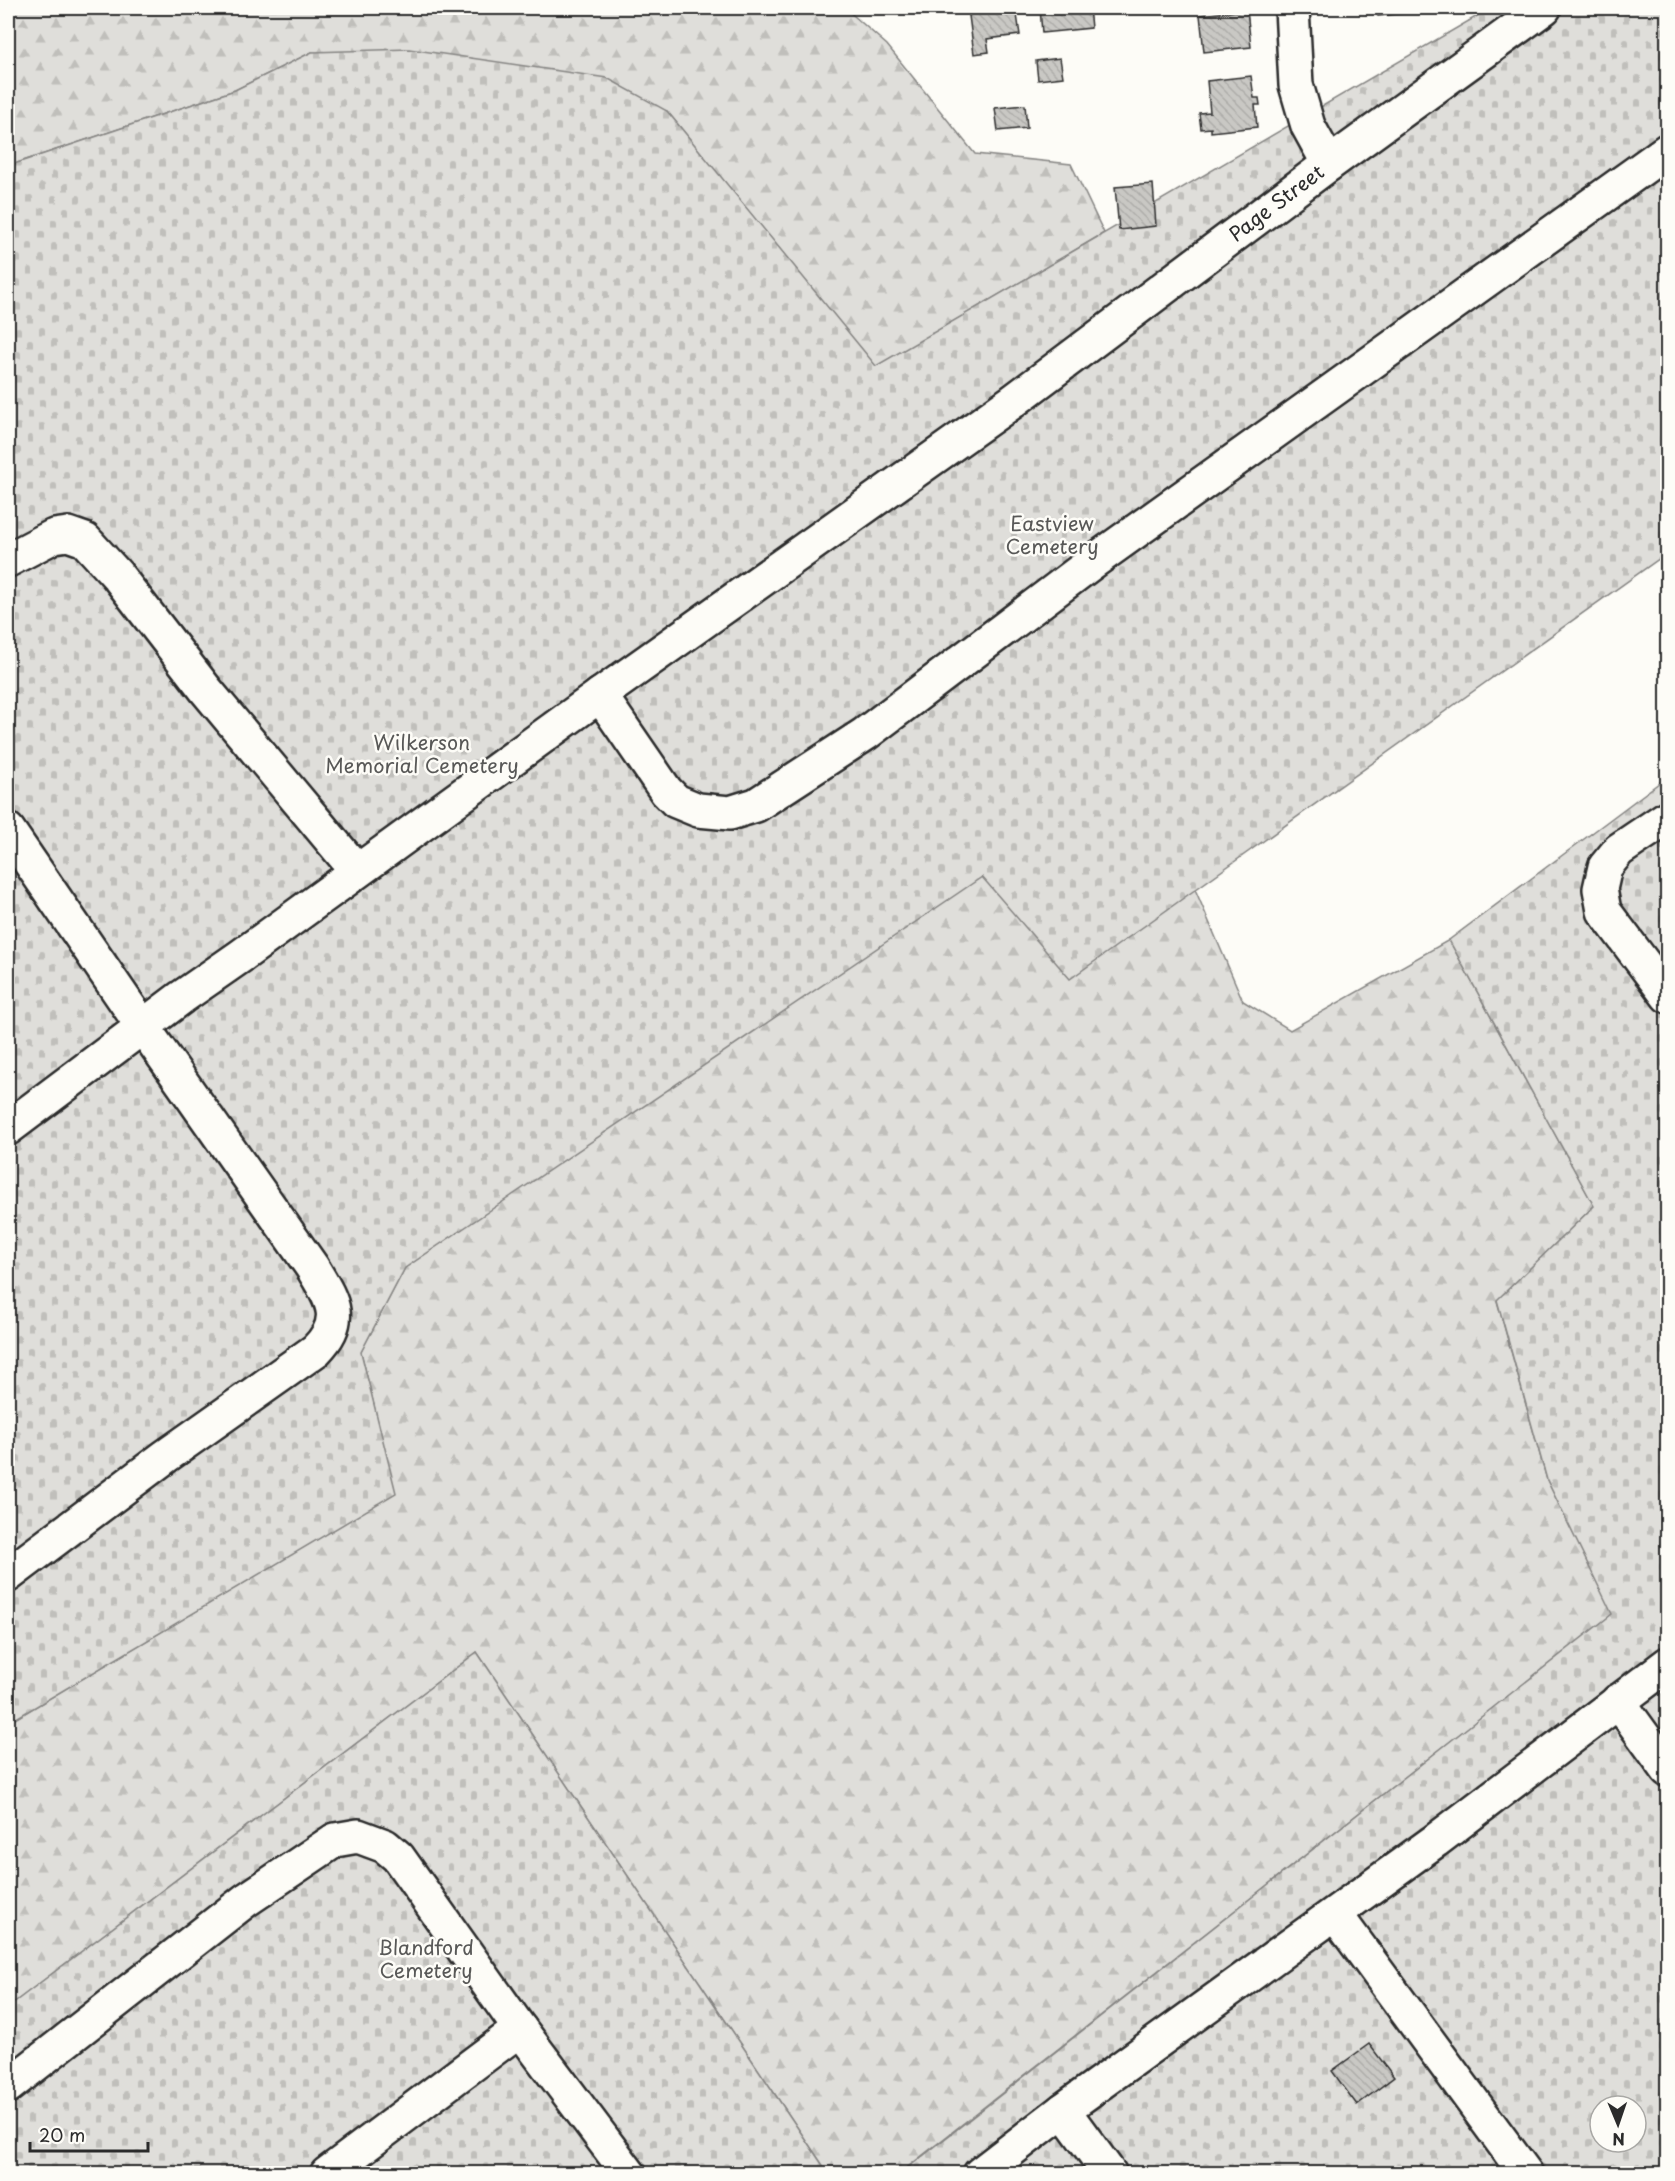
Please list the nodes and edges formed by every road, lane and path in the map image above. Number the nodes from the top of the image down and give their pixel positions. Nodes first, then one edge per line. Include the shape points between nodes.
1 (1292, 8) edge
2 (1544, 8) edge
3 (1668, 150) edge
4 (1329, 164) junction
5 (8, 560) edge
6 (600, 695) junction
7 (1668, 817) edge
8 (8, 830) edge
9 (357, 871) junction
10 (1668, 996) edge
11 (143, 1027) junction
12 (8, 1128) edge
13 (8, 1575) edge
14 (1668, 1665) edge
15 (1618, 1701) junction
16 (1668, 1770) edge
17 (1335, 1914) junction
18 (520, 2029) junction
19 (8, 2086) edge
20 (1063, 2110) junction
21 (327, 2174) edge
22 (629, 2174) edge
23 (980, 2174) edge
24 (1110, 2174) edge
25 (1526, 2174) edge

1 - 4 street via 1296,85 1308,126
2 - 4 street, Page Street
3 - 6 street via 1090,564 865,734 756,805 730,813 698,810 676,801
4 - 6 street, Page Street via 1012,402
5 - 9 street via 54,536 68,534 85,540
6 - 9 street, Page Street
7 - 10 street via 1619,850 1605,867 1600,889 1604,911
8 - 11 street
9 - 11 street, Page Street
11 - 12 street, Page Street
11 - 13 street via 312,1267 332,1300 334,1320 327,1339 316,1350
14 - 15 street
15 - 16 street
15 - 17 street
17 - 20 street
17 - 25 street
18 - 19 street via 398,1857 385,1846 358,1836 335,1840 246,1900
18 - 21 street
18 - 22 street
20 - 23 street
20 - 24 street

